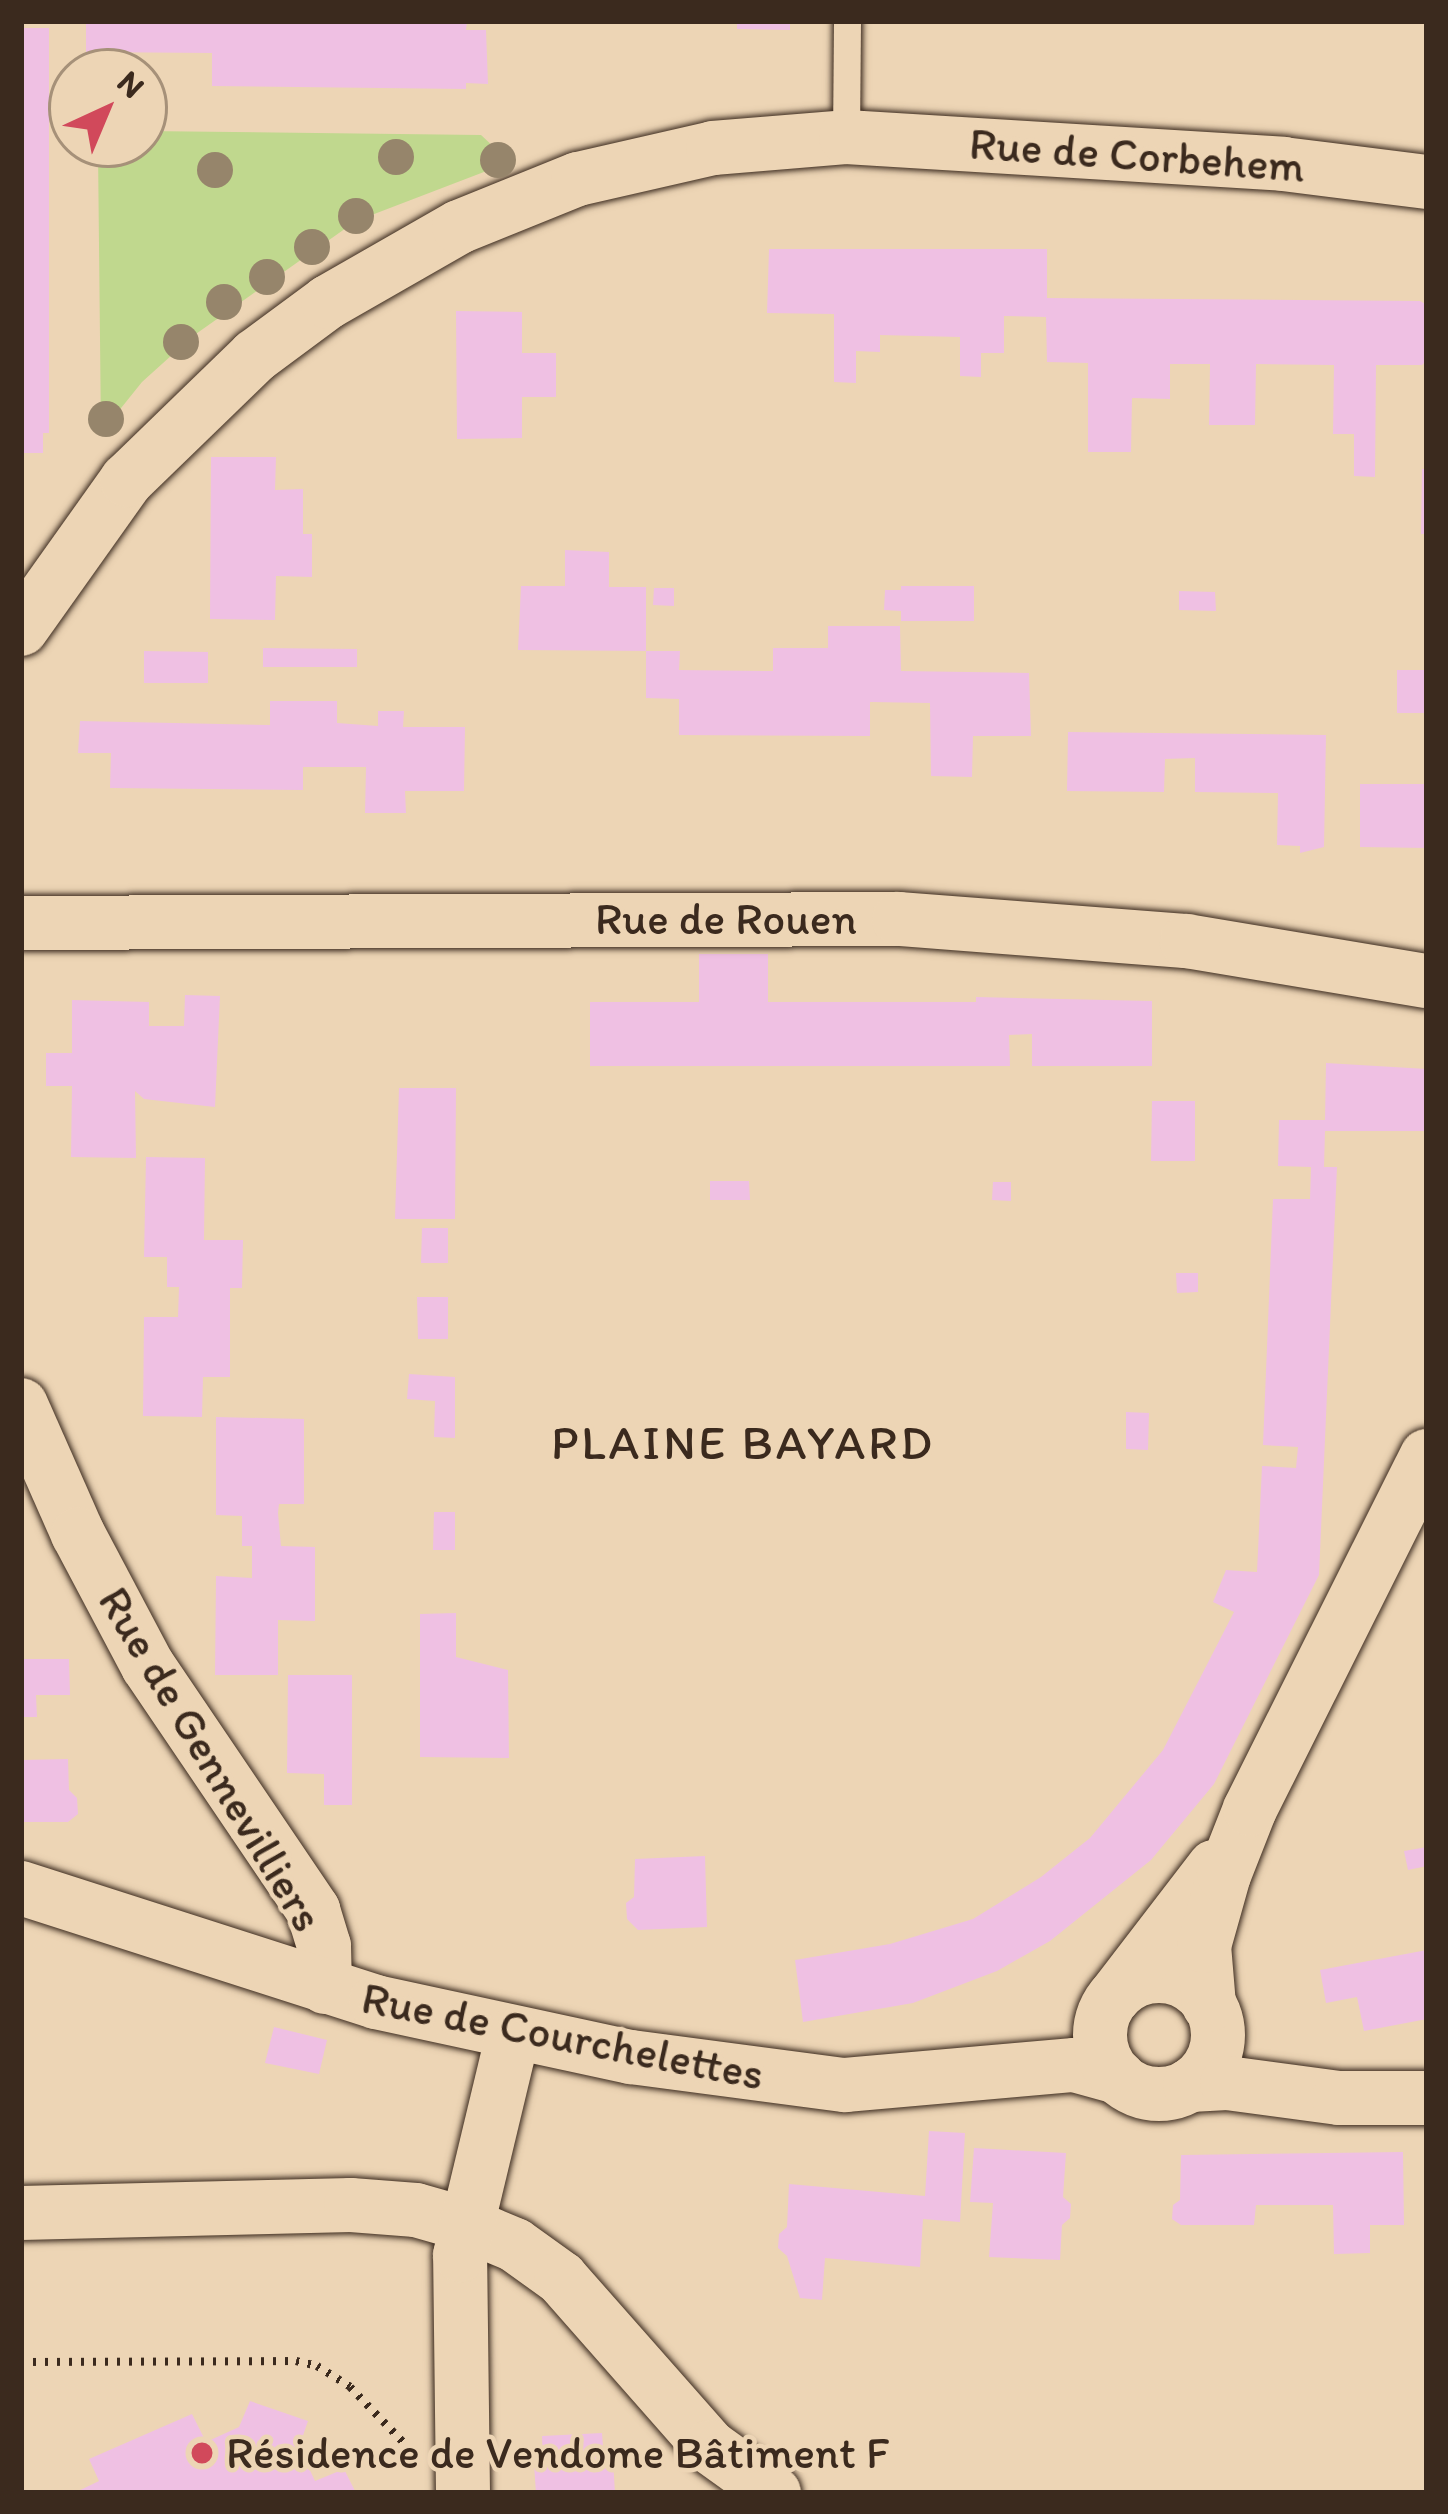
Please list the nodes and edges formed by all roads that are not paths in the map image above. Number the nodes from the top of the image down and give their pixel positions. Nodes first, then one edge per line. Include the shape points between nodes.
1 (847, 21) edge
2 (846, 137) junction
3 (1427, 182) edge
4 (21, 629) edge
5 (21, 923) edge
6 (1427, 981) edge
7 (21, 1405) edge
8 (1427, 1456) edge
9 (1250, 1809) junction
10 (21, 1888) edge
11 (325, 1987) junction
12 (1115, 1996) junction
13 (1209, 2005) junction
14 (513, 2035) junction
15 (1118, 2077) junction
16 (1190, 2085) junction
17 (1427, 2098) edge
18 (21, 2213) edge
19 (465, 2224) junction
20 (463, 2493) edge
21 (774, 2493) edge

1 - 2 lane
2 - 3 street, Rue de Corbehem via 1261,162
2 - 4 street, Rue de Corbehem via 713,148 578,179 458,226 368,278 255,356 157,446
5 - 6 street, Rue de Rouen via 918,920 1186,940
7 - 11 street, Rue de Gennevilliers via 77,1534 148,1666 313,1910
8 - 9 street
9 - 12 street
9 - 13 street via 1208,1925
10 - 11 street, Rue de Courchelettes
11 - 14 street, Rue de Courchelettes
12 - 13 street via 1137,1980 1164,1977 1190,1985
12 - 15 street via 1100,2028 1103,2054
13 - 16 street via 1216,2048
14 - 15 street, Rue de Courchelettes via 802,2082 892,2084 1074,2065
14 - 19 street
15 - 16 street via 1157,2094
16 - 17 street
18 - 19 street via 351,2205
19 - 20 street
19 - 21 street via 515,2245 561,2278 710,2447

